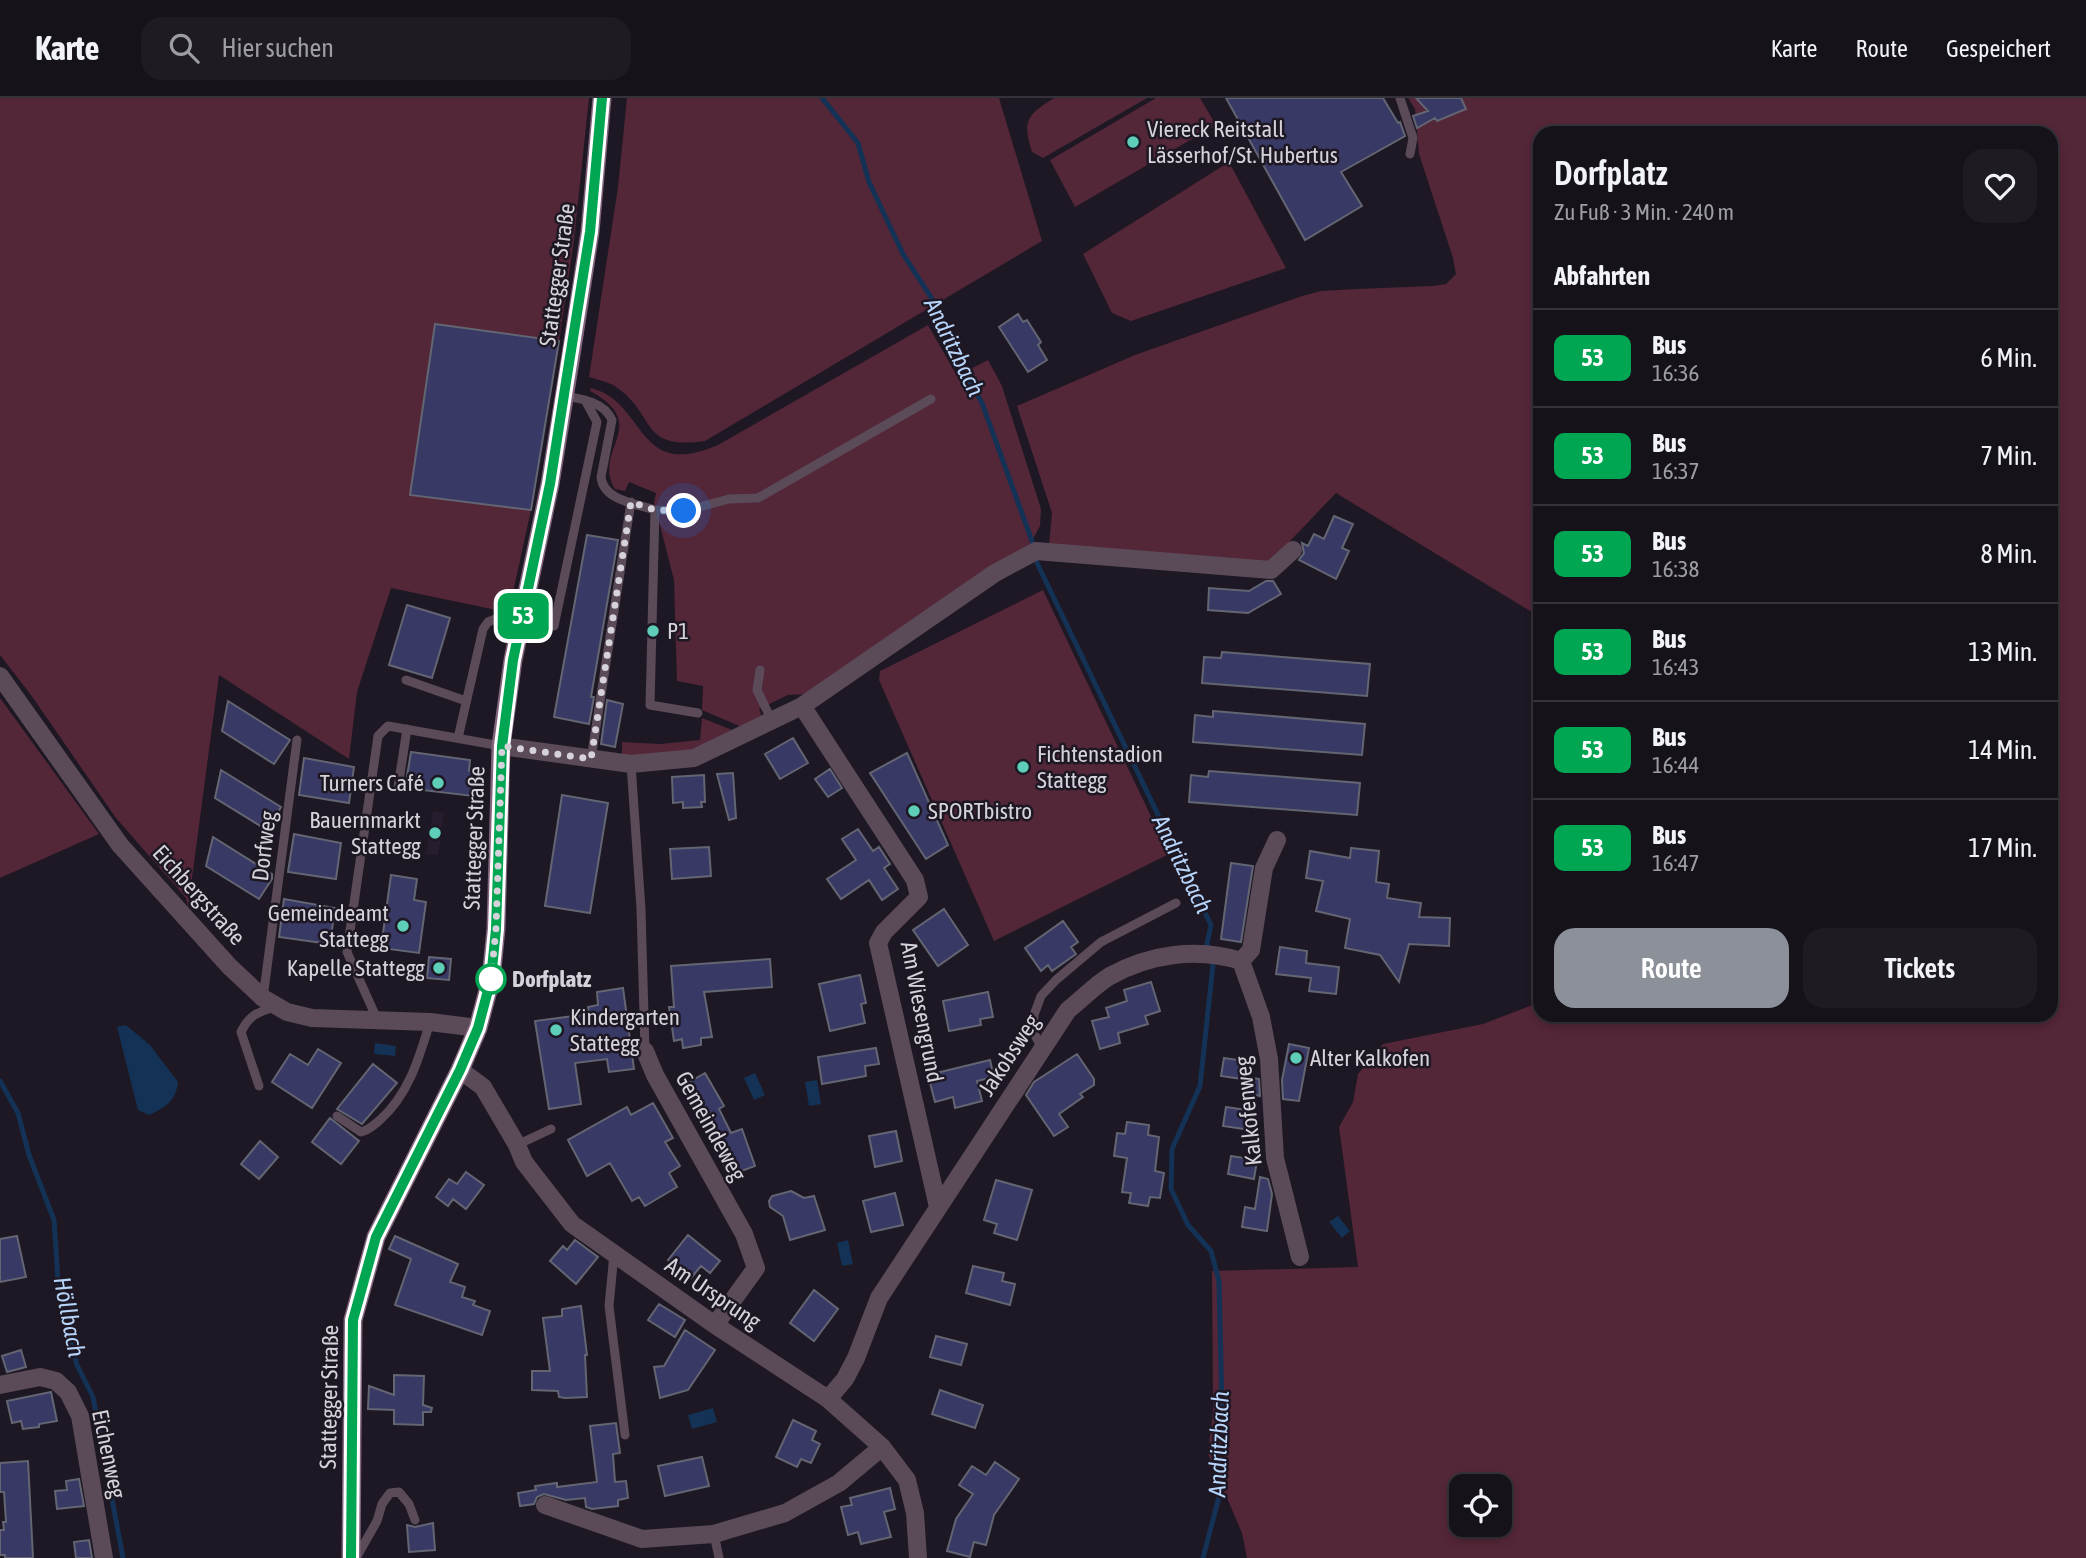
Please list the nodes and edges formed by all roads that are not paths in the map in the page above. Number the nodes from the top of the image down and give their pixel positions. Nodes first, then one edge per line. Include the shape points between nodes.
1 (602, 98) edge
2 (1400, 98) edge
3 (1410, 153) dead end
4 (564, 396) junction
5 (931, 399) dead end
6 (585, 400) junction
7 (631, 502) junction
8 (655, 510) junction
9 (1293, 550) dead end
10 (525, 608) junction
11 (554, 626) dead end
12 (760, 670) dead end
13 (0, 676) edge
14 (406, 680) dead end
15 (467, 701) junction
16 (802, 706) junction
17 (698, 713) dead end
18 (772, 722) junction
19 (407, 729) junction
20 (458, 738) junction
21 (297, 740) dead end
22 (502, 746) junction
23 (591, 759) junction
24 (631, 764) junction
25 (398, 787) dead end
26 (1277, 840) dead end
27 (1176, 902) dead end
28 (1232, 958) junction
29 (269, 1003) junction
30 (377, 1019) junction
31 (430, 1022) junction
32 (478, 1028) junction
33 (1042, 1049) junction
34 (645, 1051) joint
35 (460, 1070) junction
36 (259, 1086) dead end
37 (337, 1116) dead end
38 (551, 1129) dead end
39 (517, 1145) junction
40 (938, 1207) junction
41 (614, 1254) junction
42 (1300, 1257) dead end
43 (715, 1325) junction
44 (0, 1385) edge
45 (828, 1399) junction
46 (625, 1436) dead end
47 (882, 1447) junction
48 (545, 1505) dead end
49 (415, 1520) dead end
50 (714, 1534) junction
51 (104, 1558) edge
52 (353, 1558) edge
53 (719, 1558) edge
54 (918, 1558) edge

1 - 4 main road, Stattegger Straße via 590,232
2 - 3 lane via 1413,138
4 - 6 lane
4 - 10 main road, Stattegger Straße
5 - 8 lane via 758,498 729,499 684,511
6 - 7 lane via 601,406 612,420 601,485
6 - 11 lane via 597,422
7 - 8 lane
7 - 23 lane
8 - 17 lane via 650,705
9 - 16 street via 1271,570 1036,551 995,573
10 - 15 lane via 488,622 483,629
10 - 22 main road, Stattegger Straße
12 - 18 lane via 757,691
13 - 29 street, Eichbergstraße via 120,845
14 - 15 lane
15 - 20 lane
16 - 18 street
16 - 40 street, Am Wiesengrund via 915,880 919,897 878,943
18 - 24 street via 694,758
19 - 20 lane
19 - 25 lane
19 - 30 lane via 388,726 378,736 347,952
20 - 22 lane
21 - 29 lane, Dorfweg
22 - 23 street
22 - 32 main road, Stattegger Straße via 496,929 491,979
23 - 24 street
24 - 34 lane, Gemeindeweg
26 - 28 street via 1264,868 1251,950
27 - 33 lane via 1101,942 1041,996 1034,1033
28 - 33 street, Jakobsweg via 1198,952 1141,962 1109,977 1068,1010
28 - 42 street, Kalkofenweg via 1261,1017 1269,1059 1275,1158
29 - 30 street, Eichbergstraße via 312,1018
29 - 36 lane via 247,1019 241,1032
30 - 31 street, Eichbergstraße
31 - 32 street, Eichbergstraße
31 - 37 lane via 416,1068 389,1111 361,1132
32 - 35 main road, Stattegger Straße
33 - 40 street, Jakobsweg
34 - 43 street, Gemeindeweg via 744,1234 756,1268
35 - 39 street, Am Ursprung via 483,1087
35 - 52 main road, Stattegger Straße via 376,1237 353,1320
38 - 39 lane
39 - 41 street, Am Ursprung via 524,1162 572,1224
40 - 45 street, Jakobsweg via 879,1298 856,1358
41 - 43 street, Am Ursprung
41 - 46 lane via 609,1306
43 - 45 street, Am Ursprung
44 - 51 street, Eichenweg via 40,1377 56,1381 68,1392 80,1416
45 - 47 street, Am Ursprung
47 - 50 street via 839,1483 785,1513
47 - 54 street, Am Ursprung via 907,1480
48 - 50 street via 642,1539
49 - 52 lane via 399,1492 390,1493
50 - 53 lane

